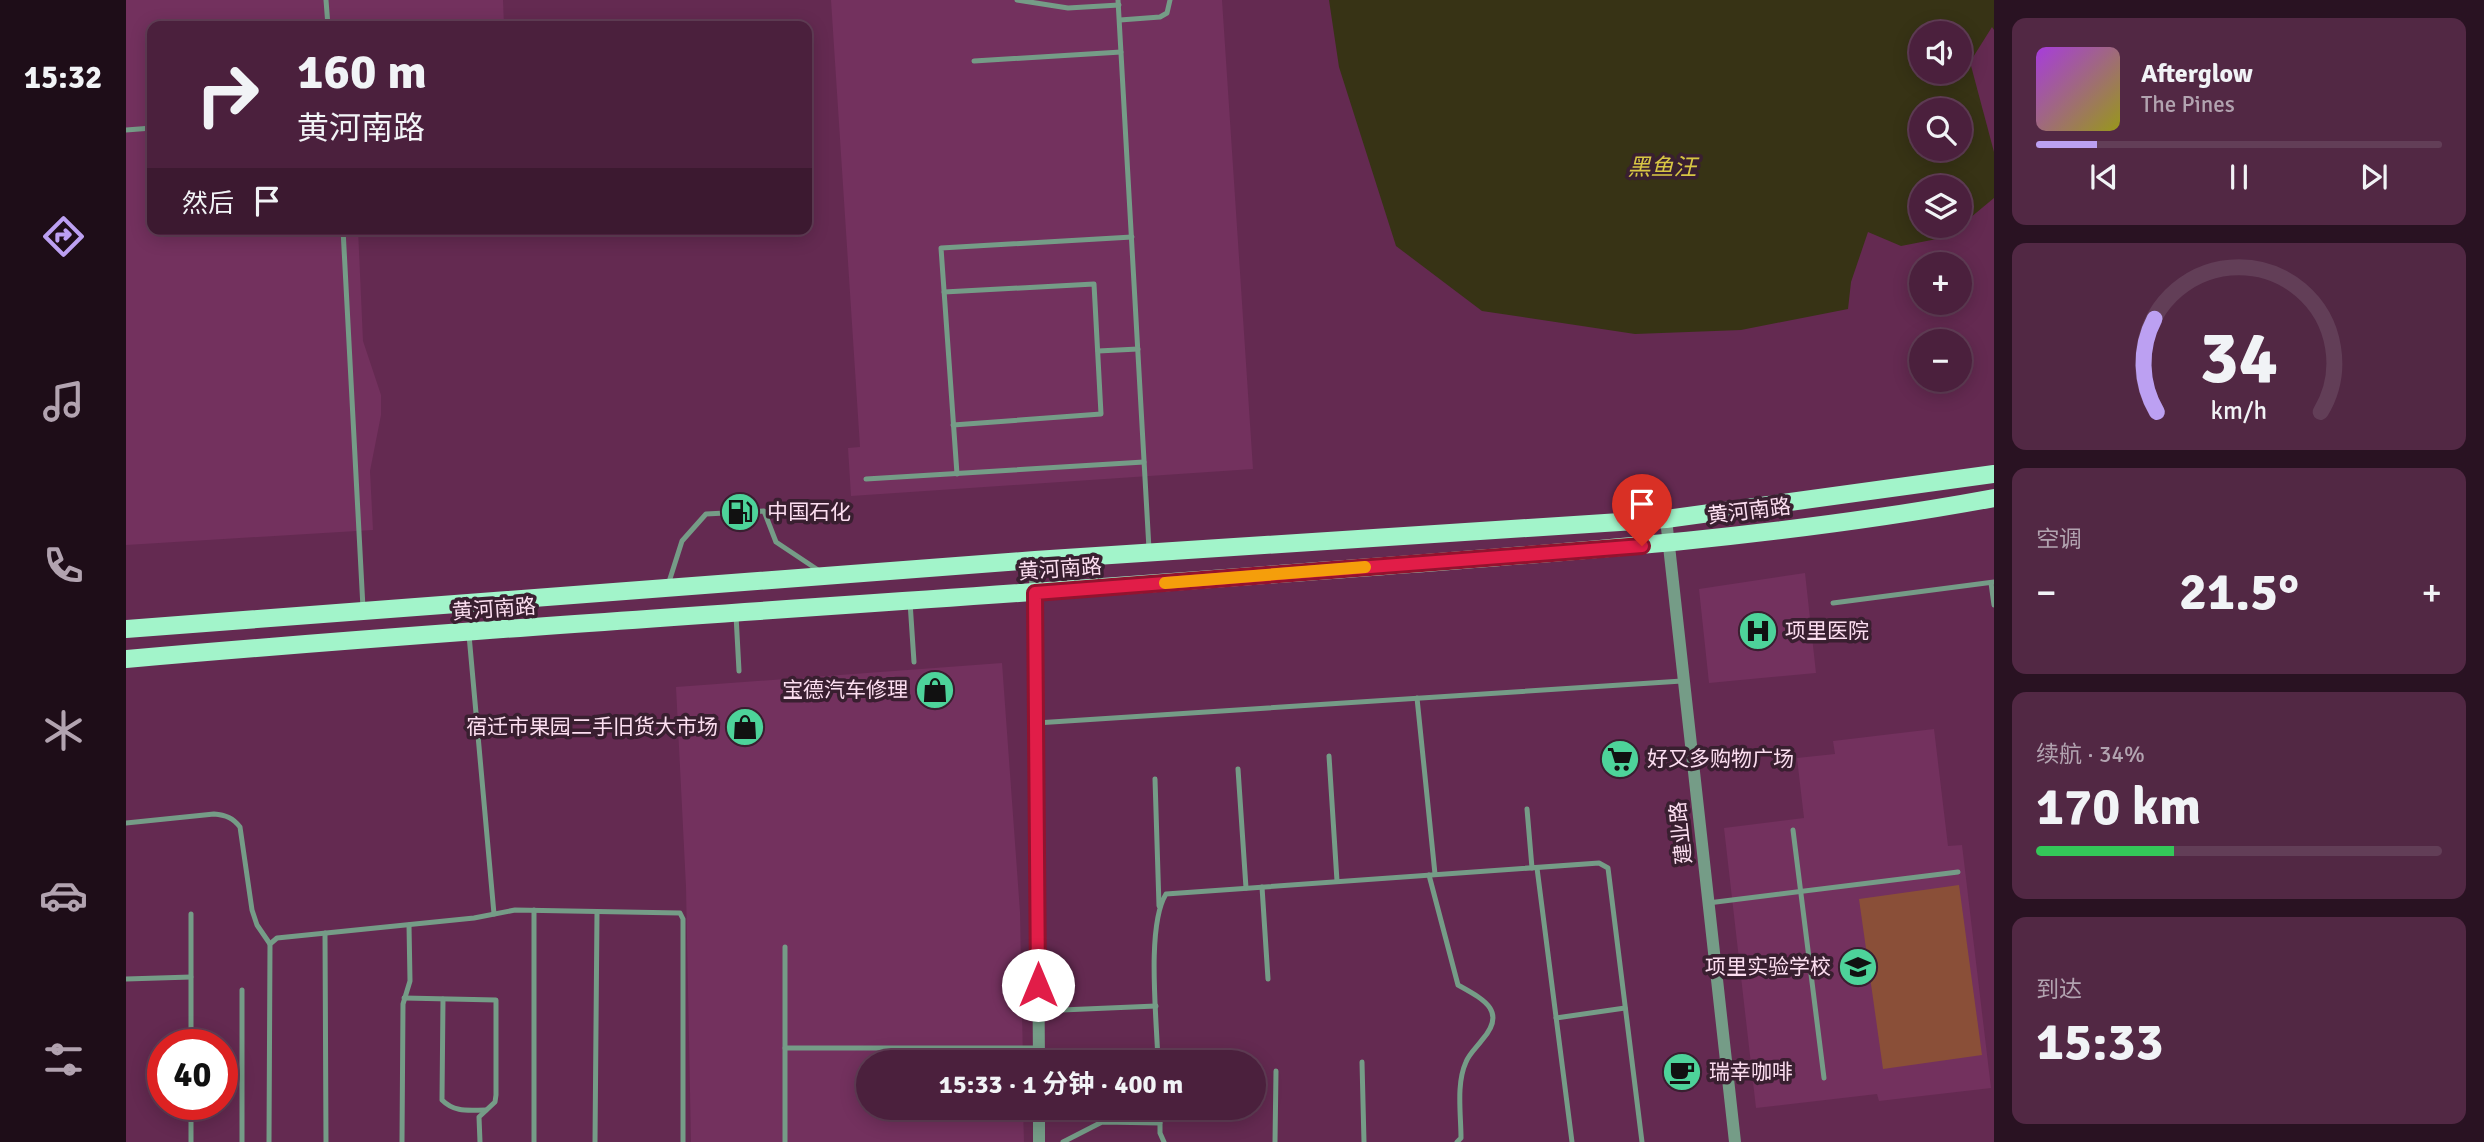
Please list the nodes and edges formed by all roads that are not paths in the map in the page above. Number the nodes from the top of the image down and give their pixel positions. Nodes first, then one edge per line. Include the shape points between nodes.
1 (326, 0) edge
2 (1017, 0) edge
3 (1170, 0) edge
4 (1119, 2) edge
5 (1120, 20) junction
6 (328, 21) edge
7 (1122, 52) junction
8 (974, 61) dead end
9 (147, 128) edge
10 (126, 130) edge
11 (343, 235) edge
12 (1132, 237) junction
13 (944, 292) junction
14 (1138, 349) junction
15 (1098, 351) junction
16 (953, 425) junction
17 (1144, 462) junction
18 (957, 474) junction
19 (1994, 474) edge
20 (866, 479) dead end
21 (1994, 498) edge
22 (1666, 519) junction
23 (1669, 544) junction
24 (1149, 552) junction
25 (1035, 560) junction
26 (825, 576) junction
27 (1993, 583) edge
28 (667, 588) junction
29 (1035, 593) junction
30 (910, 602) junction
31 (1833, 603) dead end
32 (1994, 605) edge
33 (363, 611) junction
34 (736, 615) junction
35 (126, 629) edge
36 (469, 633) junction
37 (126, 659) edge
38 (914, 662) dead end
39 (739, 671) dead end
40 (1684, 681) junction
41 (1417, 698) junction
42 (1036, 723) junction
43 (1329, 756) dead end
44 (1238, 769) dead end
45 (1155, 779) dead end
46 (1527, 809) dead end
47 (126, 823) edge
48 (1793, 830) dead end
49 (1534, 868) junction
50 (1958, 872) dead end
51 (1432, 874) junction
52 (1336, 881) junction
53 (1262, 887) junction
54 (1246, 888) junction
55 (1800, 892) junction
56 (1709, 903) junction
57 (1159, 906) junction
58 (534, 910) junction
59 (597, 912) junction
60 (191, 914) dead end
61 (494, 914) junction
62 (408, 925) junction
63 (325, 933) junction
64 (270, 944) junction
65 (785, 947) dead end
66 (191, 977) junction
67 (126, 979) edge
68 (1268, 979) dead end
69 (242, 990) dead end
70 (404, 998) junction
71 (443, 999) junction
72 (1156, 1006) junction
73 (1625, 1008) junction
74 (1038, 1011) junction
75 (1556, 1018) junction
76 (191, 1029) edge
77 (785, 1048) junction
78 (1038, 1048) joint
79 (1158, 1050) edge
80 (1362, 1062) dead end
81 (1276, 1071) dead end
82 (1824, 1078) dead end
83 (486, 1110) junction
84 (191, 1120) edge
85 (1039, 1120) edge
86 (1160, 1123) joint
87 (191, 1142) edge
88 (242, 1142) edge
89 (269, 1142) edge
90 (326, 1142) edge
91 (402, 1142) edge
92 (480, 1142) edge
93 (534, 1142) edge
94 (595, 1142) edge
95 (683, 1142) edge
96 (785, 1142) edge
97 (1039, 1142) edge
98 (1063, 1142) edge
99 (1162, 1142) edge
100 (1275, 1142) edge
101 (1364, 1142) edge
102 (1457, 1142) edge
103 (1572, 1142) edge
104 (1642, 1142) edge
105 (1735, 1142) edge

1 - 6 lane
2 - 4 lane via 1068,8
3 - 5 lane via 1167,13 1160,17
4 - 5 lane
5 - 7 lane
7 - 8 lane
7 - 12 lane
9 - 10 lane
11 - 33 lane
12 - 13 lane via 941,248
12 - 14 lane
13 - 15 lane via 1094,284
13 - 16 lane
14 - 15 lane
14 - 17 lane
15 - 16 lane via 1101,414
16 - 18 lane
17 - 18 lane
17 - 24 lane
18 - 20 lane
19 - 22 main road, 黄河南路
21 - 23 main road, 黄河南路 via 1906,514
22 - 23 street, 建业路
22 - 24 main road, 黄河南路
23 - 29 main road, 黄河南路
23 - 40 street, 建业路
24 - 25 main road, 黄河南路
25 - 26 main road, 黄河南路
25 - 29 street
26 - 28 main road, 黄河南路
26 - 28 lane via 776,542 764,511 706,514 681,541
27 - 31 lane
27 - 32 lane
28 - 33 main road, 黄河南路
29 - 30 main road, 黄河南路
29 - 42 street
30 - 34 main road, 黄河南路
30 - 38 lane
33 - 35 main road, 黄河南路
34 - 36 main road, 黄河南路
34 - 39 lane
36 - 37 main road, 黄河南路
36 - 61 lane
40 - 41 lane
40 - 56 street, 建业路
41 - 42 lane
41 - 51 lane
42 - 74 street
43 - 52 lane
44 - 54 lane
45 - 57 lane
46 - 49 lane
47 - 64 lane via 214,814 236,821 255,918
48 - 55 lane
49 - 51 lane
49 - 73 lane via 1599,863 1608,868
49 - 75 lane
50 - 55 lane
51 - 52 lane
51 - 102 lane via 1458,985 1481,998 1493,1015 1490,1032 1466,1059 1461,1078 1461,1138
52 - 53 lane
53 - 54 lane
53 - 68 lane
54 - 57 lane via 1166,894
55 - 56 lane
55 - 82 lane
56 - 105 street, 建业路
57 - 72 lane
58 - 59 lane
58 - 61 lane
58 - 93 lane
59 - 94 lane
59 - 95 lane via 680,913 683,919
60 - 66 lane
61 - 62 lane
62 - 63 lane
62 - 70 lane via 410,981
63 - 64 lane via 277,938
63 - 90 lane
64 - 89 lane
65 - 77 lane
66 - 67 lane
66 - 76 lane
69 - 88 lane
70 - 71 lane
70 - 91 lane
71 - 83 lane via 442,1100 458,1110
71 - 83 lane via 496,1000 496,1095
72 - 74 lane
72 - 79 lane
73 - 75 lane
73 - 104 lane
74 - 78 street
75 - 103 lane
77 - 78 lane
77 - 96 lane
80 - 101 lane
81 - 100 lane
83 - 92 lane via 479,1117
84 - 87 lane
85 - 97 street
86 - 98 lane via 1102,1122
86 - 99 lane

